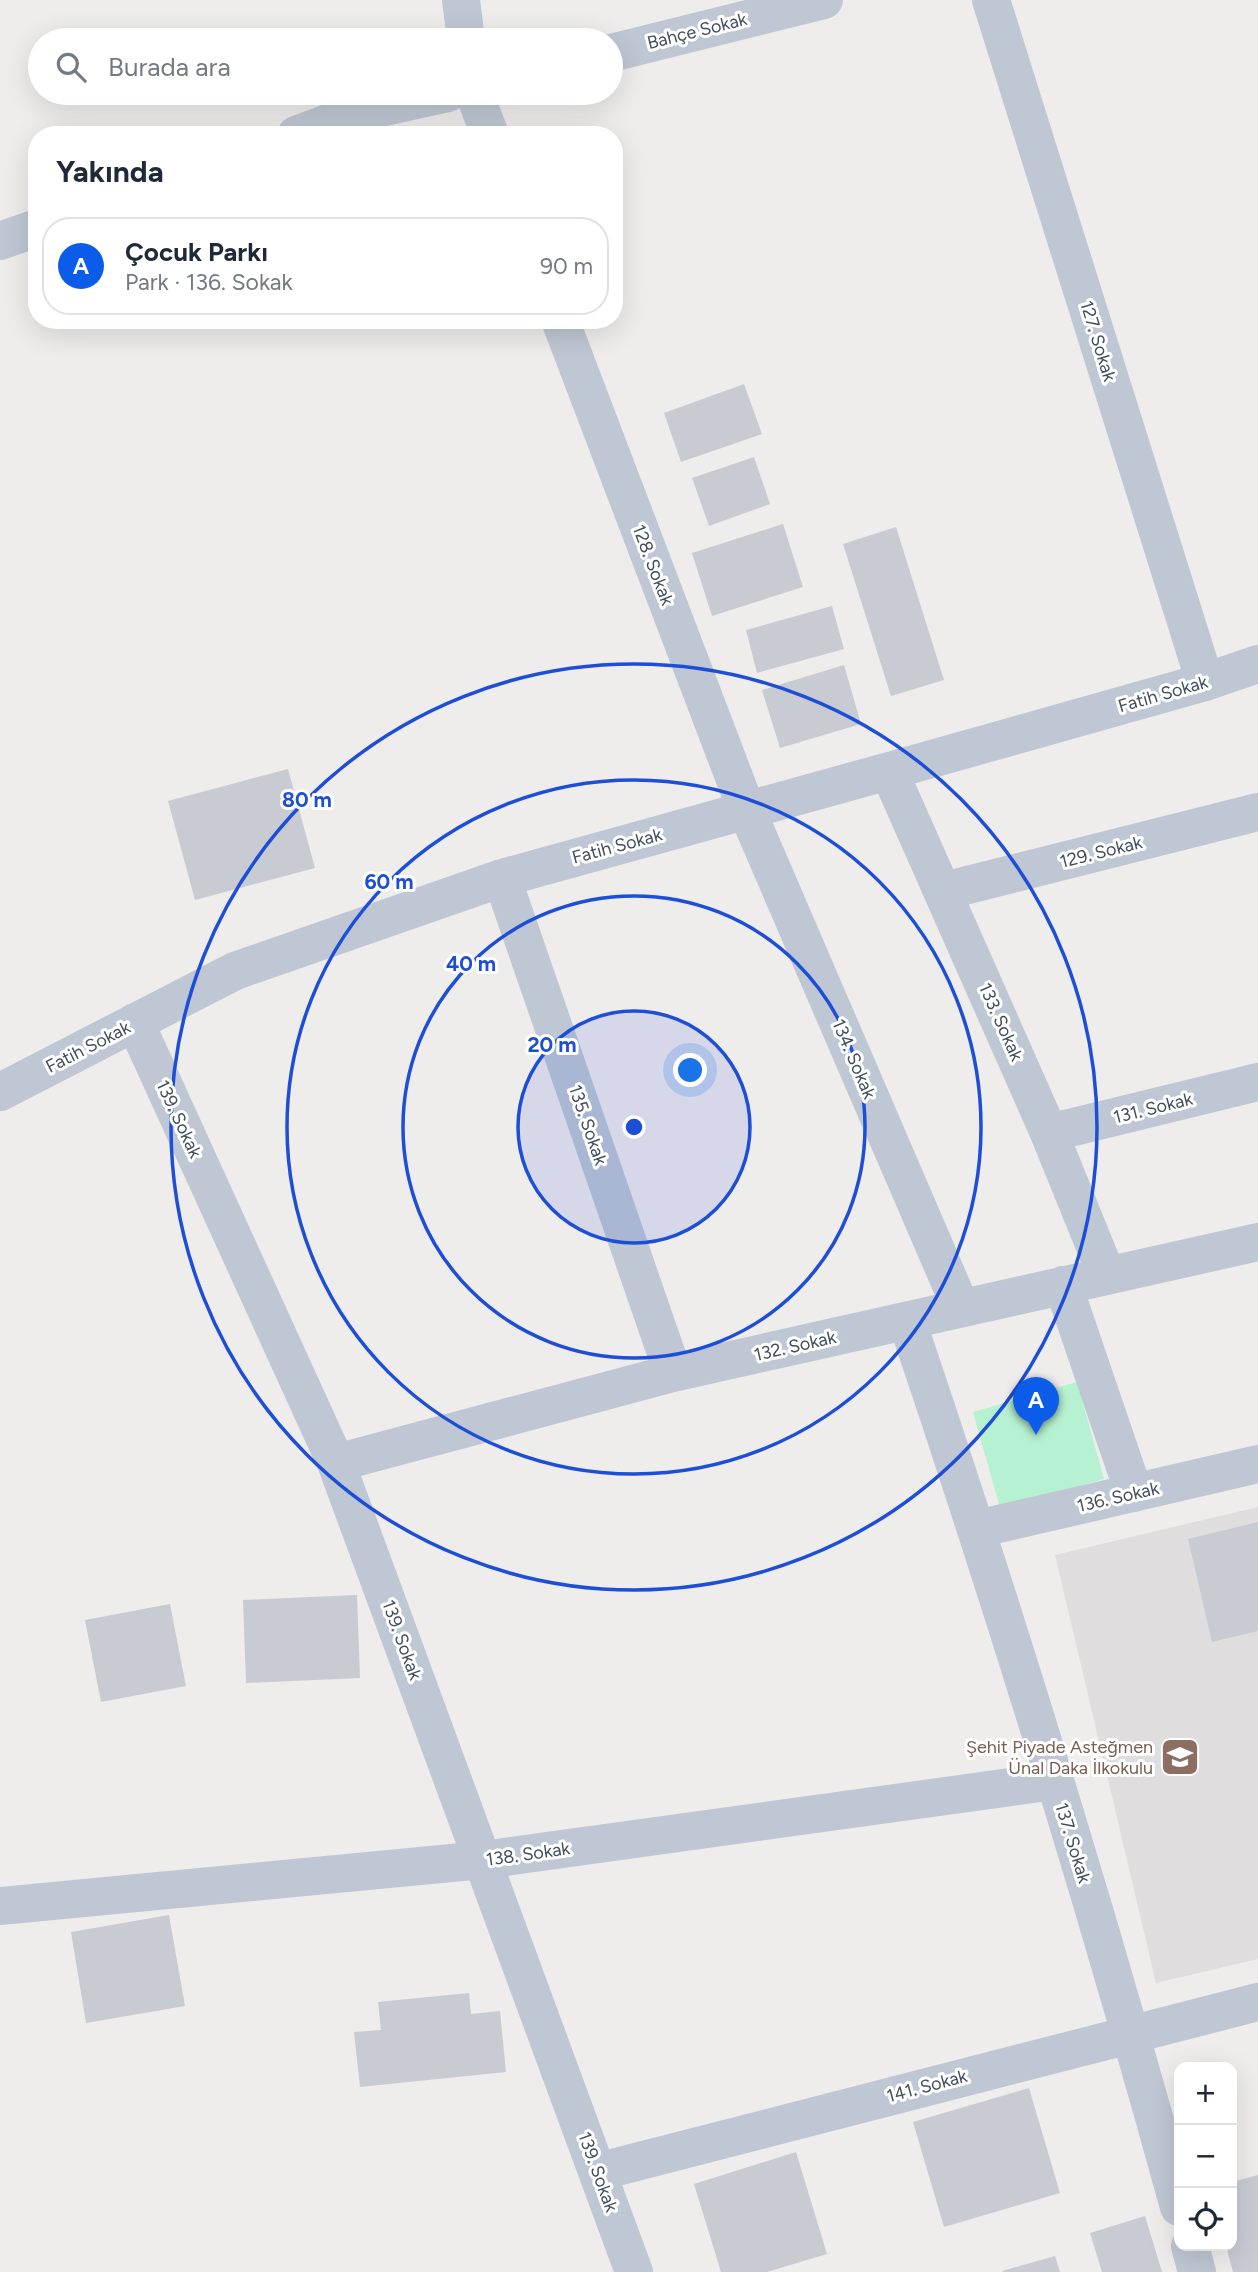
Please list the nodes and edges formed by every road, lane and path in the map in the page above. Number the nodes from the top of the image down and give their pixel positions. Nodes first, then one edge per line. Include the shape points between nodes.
1 (461, 0) edge
2 (824, 0) edge
3 (991, 0) edge
4 (464, 28) edge
5 (623, 49) edge
6 (396, 105) edge
7 (479, 105) edge
8 (321, 126) edge
9 (487, 126) edge
10 (28, 231) edge
11 (0, 241) edge
12 (563, 329) edge
13 (1258, 664) edge
14 (1205, 682) junction
15 (889, 771) junction
16 (747, 811) junction
17 (1258, 812) edge
18 (502, 878) junction
19 (944, 891) junction
20 (135, 1022) junction
21 (1258, 1082) edge
22 (0, 1093) edge
23 (1049, 1133) junction
24 (1258, 1242) edge
25 (1107, 1276) junction
26 (1063, 1285) junction
27 (961, 1308) junction
28 (907, 1321) junction
29 (673, 1373) junction
30 (336, 1463) junction
31 (1258, 1464) edge
32 (1134, 1493) junction
33 (977, 1529) junction
34 (1054, 1781) junction
35 (484, 1860) junction
36 (0, 1906) edge
37 (1258, 2003) edge
38 (1131, 2033) junction
39 (597, 2172) junction
40 (1174, 2189) edge
41 (1191, 2251) edge
42 (634, 2272) edge
43 (1197, 2272) edge

1 - 4 street
2 - 5 street, Bahçe Sokak
3 - 14 street, 127. Sokak
6 - 8 street
7 - 9 street
10 - 11 street
12 - 16 street, 128. Sokak
13 - 14 street, Fatih Sokak
14 - 15 street, Fatih Sokak
15 - 16 street, Fatih Sokak
15 - 19 street, 133. Sokak
16 - 18 street, Fatih Sokak
16 - 27 street, 134. Sokak
17 - 19 street, 129. Sokak
18 - 20 street, Fatih Sokak via 235,971
18 - 29 street, 135. Sokak
19 - 23 street, 133. Sokak
20 - 22 street, Fatih Sokak
20 - 30 street, 139. Sokak
21 - 23 street, 131. Sokak
23 - 25 street, 133. Sokak
24 - 25 street, 132. Sokak
25 - 26 street, 132. Sokak
26 - 27 street, 132. Sokak
26 - 32 street
27 - 28 street, 132. Sokak
28 - 29 street, 132. Sokak
28 - 33 street, 137. Sokak
29 - 30 street, 132. Sokak
30 - 35 street, 139. Sokak
31 - 32 street, 136. Sokak
32 - 33 street, 136. Sokak
33 - 34 street, 137. Sokak
34 - 35 street, 138. Sokak
34 - 38 street, 137. Sokak
35 - 36 street, 138. Sokak
35 - 39 street, 139. Sokak
37 - 38 street, 141. Sokak
38 - 39 street, 141. Sokak
38 - 40 street, 137. Sokak
39 - 42 street, 139. Sokak
41 - 43 street

